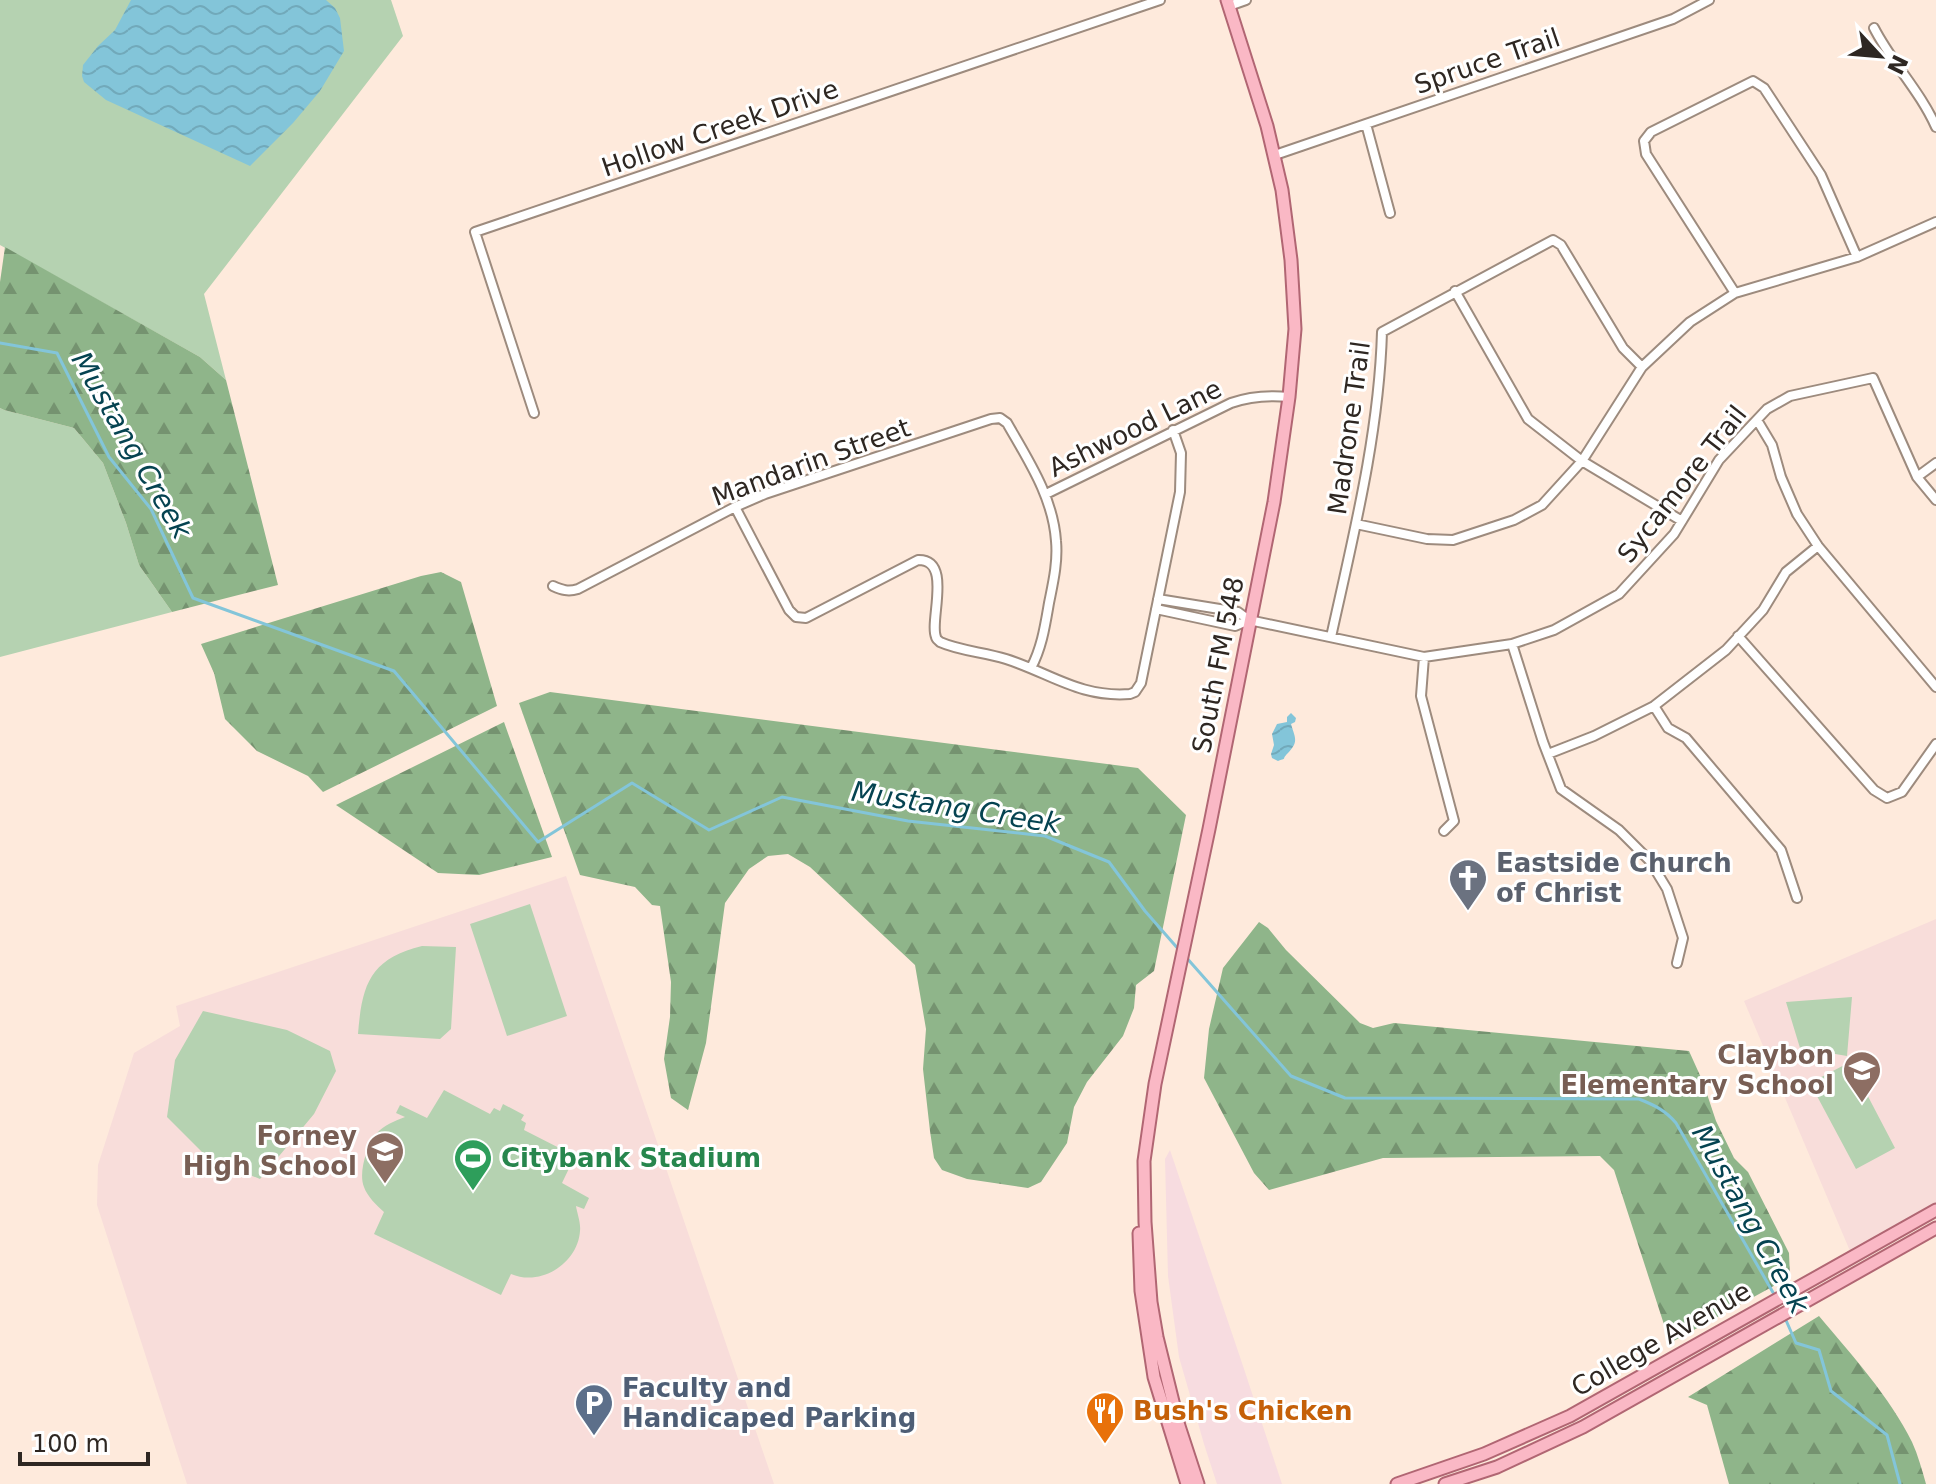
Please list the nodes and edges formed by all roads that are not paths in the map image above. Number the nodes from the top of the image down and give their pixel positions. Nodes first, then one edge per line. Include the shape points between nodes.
1 (1160, 0) edge
2 (1246, 0) edge
3 (1709, 0) edge
4 (1228, 3) edge
5 (1874, 28) dead end
6 (1366, 124) junction
7 (1936, 127) edge
8 (1275, 155) junction
9 (1390, 213) dead end
10 (1936, 222) edge
11 (1857, 257) junction
12 (1455, 291) junction
13 (1735, 293) junction
14 (1642, 367) junction
15 (1289, 397) junction
16 (534, 413) dead end
17 (1757, 420) junction
18 (1173, 430) junction
19 (1582, 461) junction
20 (1936, 463) edge
21 (1917, 477) junction
22 (1046, 494) junction
23 (1936, 500) edge
24 (735, 507) junction
25 (1682, 521) junction
26 (1356, 524) junction
27 (1818, 546) junction
28 (553, 586) dead end
29 (1158, 599) junction
30 (1156, 609) junction
31 (1249, 620) junction
32 (1738, 636) junction
33 (1331, 637) junction
34 (1512, 644) junction
35 (1424, 657) junction
36 (1031, 668) junction
37 (1936, 687) edge
38 (1654, 706) junction
39 (1936, 744) edge
40 (1548, 754) junction
41 (1444, 831) dead end
42 (1797, 898) dead end
43 (1677, 963) dead end
44 (1143, 1181) junction
45 (1936, 1210) edge
46 (1936, 1228) edge
47 (1676, 1356) junction
48 (1684, 1370) junction
49 (1187, 1484) edge
50 (1198, 1484) edge
51 (1397, 1484) edge
52 (1445, 1484) edge

1 - 16 street, Hollow Creek Drive via 475,232
2 - 4 street
3 - 6 street, Spruce Trail via 1673,19
4 - 8 main road, South FM 548
5 - 7 street
6 - 8 street, Spruce Trail
6 - 9 street
8 - 15 main road, South FM 548 via 1295,329
10 - 11 street
11 - 13 street
11 - 13 street via 1821,175 1764,88 1753,81 1651,132 1644,141 1646,154
12 - 14 street, Madrone Trail via 1553,240 1623,348
12 - 19 street via 1528,419
12 - 26 street, Madrone Trail via 1382,332 1380,380
13 - 14 street via 1690,322
14 - 19 street
15 - 18 street, Ashwood Lane via 1248,397
15 - 31 main road, South FM 548
17 - 21 street, Sycamore Trail via 1790,396 1873,378
17 - 25 street, Sycamore Trail via 1719,460
17 - 27 street via 1772,445 1797,514
18 - 22 street, Ashwood Lane
18 - 29 street via 1182,478
19 - 25 street
19 - 26 street via 1542,505 1453,540
20 - 21 street
21 - 23 street
22 - 24 street, Mandarin Street via 1000,418
22 - 36 street via 1056,557 1042,642
24 - 28 street, Mandarin Street via 578,589
24 - 36 street via 796,617 806,618 918,560 928,561 937,590 936,638
25 - 34 street, Sycamore Trail via 1619,594 1554,630
26 - 33 street, Madrone Trail
27 - 32 street via 1786,572 1763,610
27 - 37 street
29 - 30 street
29 - 31 street, Sycamore Trail via 1238,612
30 - 31 street, Sycamore Trail via 1235,626
30 - 36 street via 1135,692 1077,689
31 - 33 street, Sycamore Trail
31 - 44 main road, South FM 548 via 1150,1114
32 - 38 street
32 - 39 street via 1874,790 1887,798 1902,792
33 - 35 street, Sycamore Trail
34 - 35 street, Sycamore Trail
34 - 40 street
35 - 41 street via 1421,696 1454,821
38 - 40 street
38 - 42 street via 1668,728 1686,738 1781,850
40 - 43 street via 1561,789 1619,830 1650,861 1667,889 1683,938
44 - 49 main road, South FM 548 via 1139,1253 1148,1342 1157,1390
44 - 50 main road, South FM 548 via 1157,1337
45 - 47 main road, College Avenue
46 - 48 main road, College Avenue
47 - 48 main road
47 - 51 main road, College Avenue via 1570,1416
48 - 52 main road, College Avenue via 1539,1449

